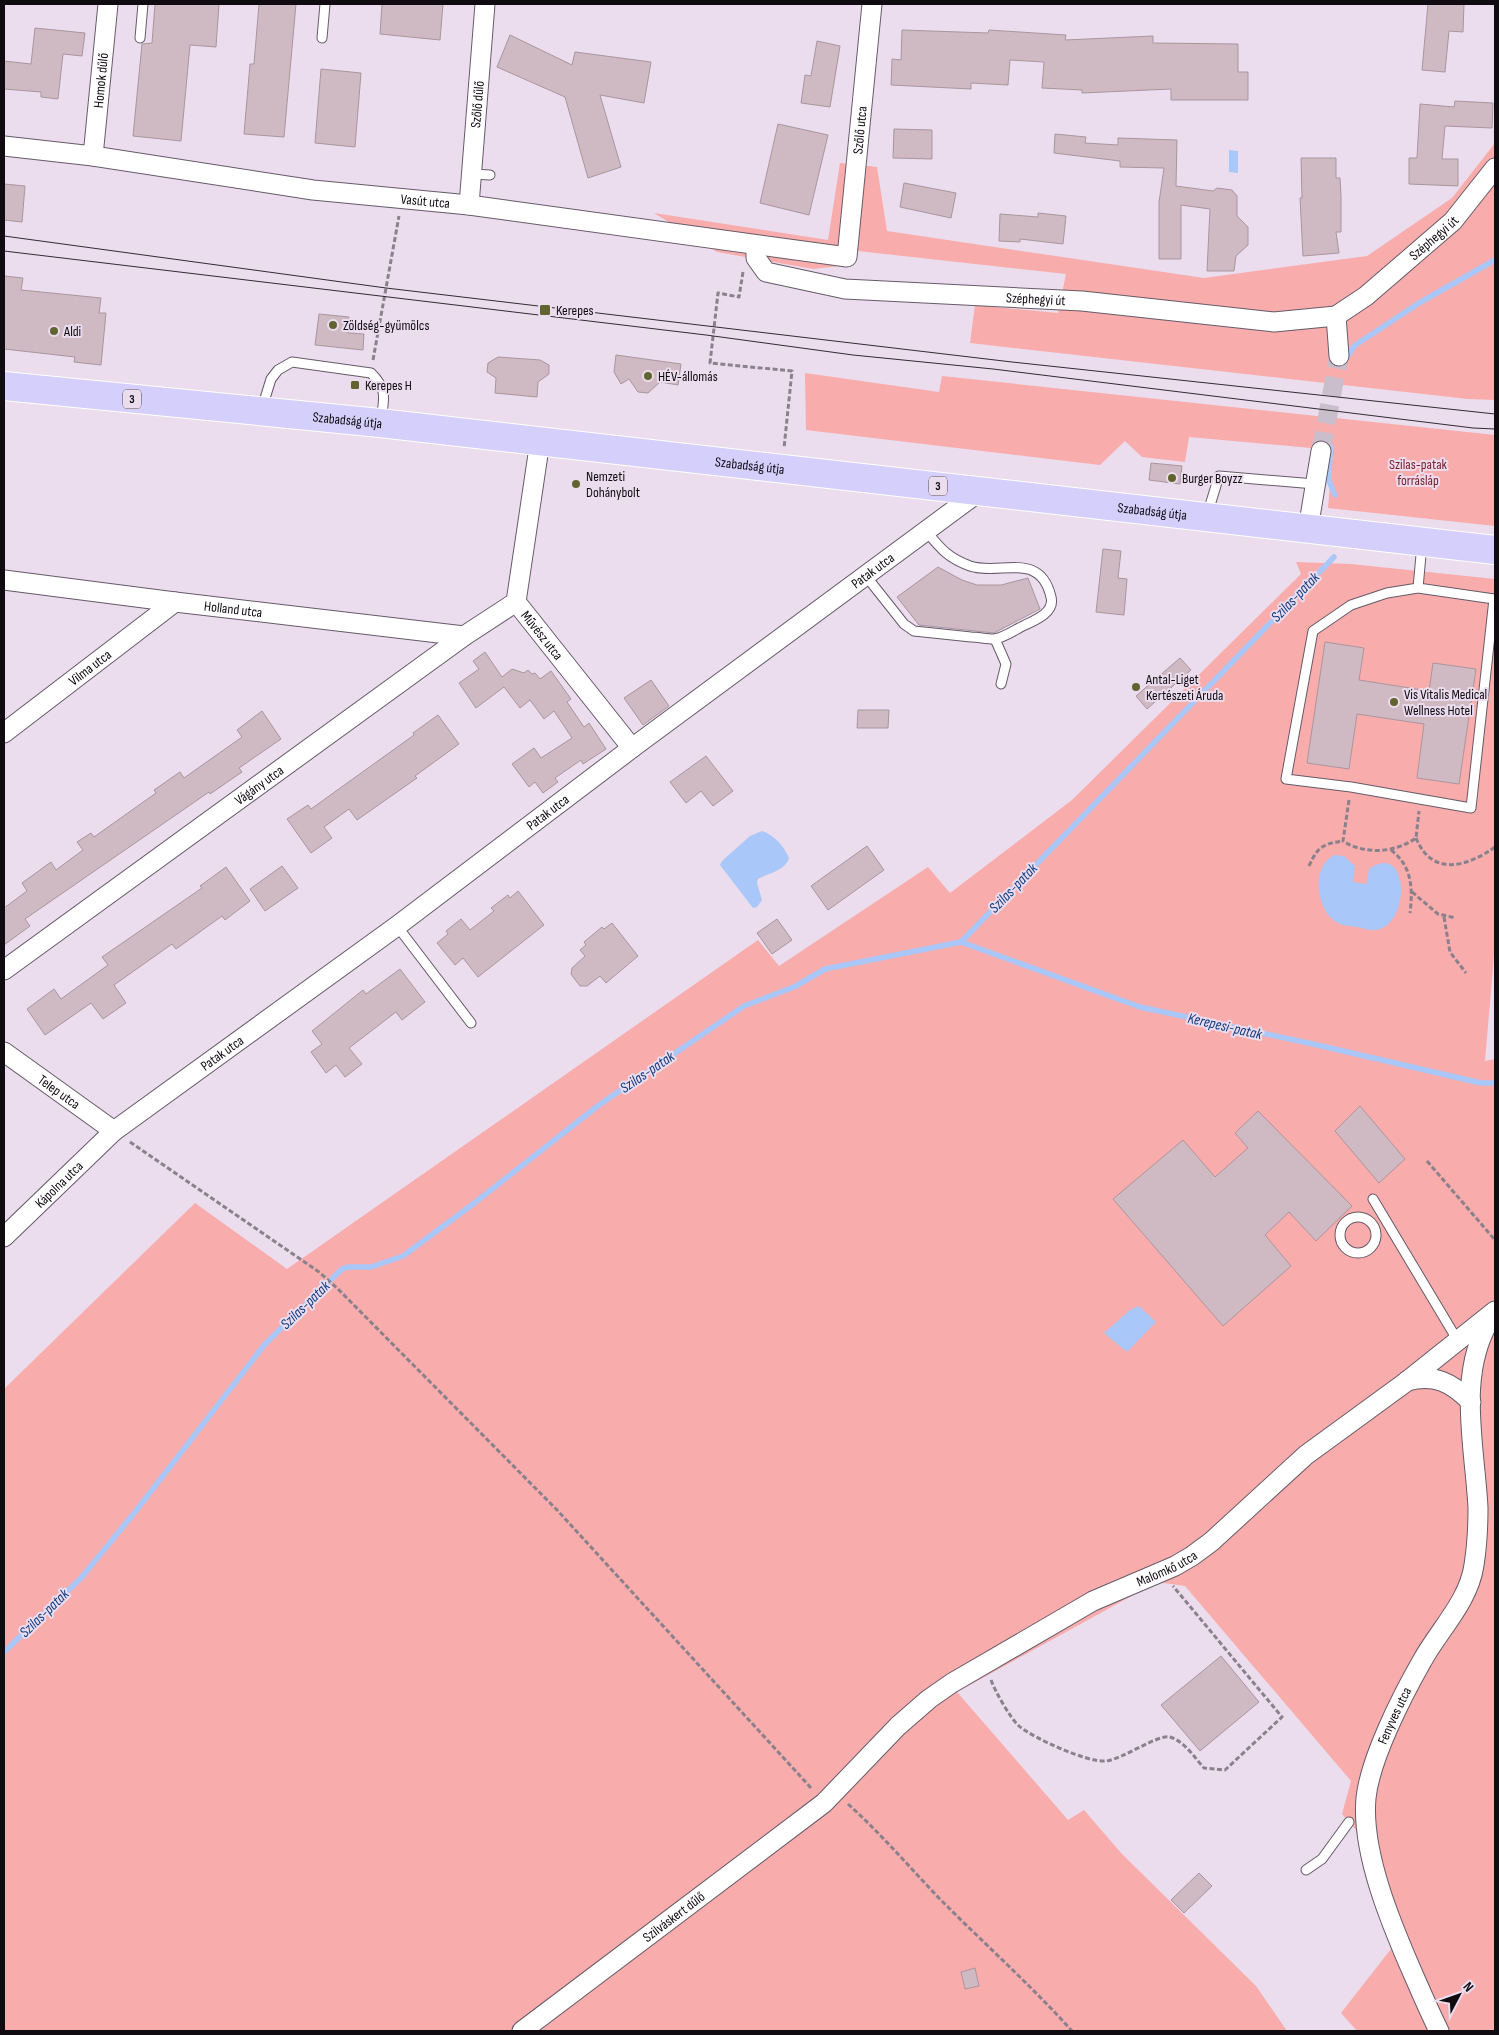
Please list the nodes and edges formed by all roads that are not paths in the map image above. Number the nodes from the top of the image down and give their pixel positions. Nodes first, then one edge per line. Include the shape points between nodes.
1 (108, 4) edge
2 (143, 4) edge
3 (324, 4) edge
4 (486, 4) edge
5 (872, 4) edge
6 (140, 38) dead end
7 (322, 38) dead end
8 (4, 146) edge
9 (93, 156) junction
10 (1495, 168) edge
11 (472, 174) junction
12 (490, 175) dead end
13 (465, 199) junction
14 (752, 245) junction
15 (847, 257) joint
16 (1336, 316) junction
17 (1339, 356) tunnel mouth
18 (4, 386) edge
19 (261, 411) junction
20 (380, 423) junction
21 (540, 441) junction
22 (1321, 451) tunnel mouth
23 (1315, 484) junction
24 (980, 491) junction
25 (1206, 517) junction
26 (1308, 528) junction
27 (926, 531) junction
28 (1422, 541) junction
29 (1495, 550) edge
30 (866, 576) junction
31 (4, 580) edge
32 (1418, 588) junction
33 (175, 602) junction
34 (516, 602) junction
35 (464, 636) junction
36 (996, 639) junction
37 (1001, 684) dead end
38 (4, 733) edge
39 (632, 748) junction
40 (397, 926) junction
41 (4, 970) edge
42 (472, 1023) dead end
43 (4, 1052) edge
44 (114, 1131) junction
45 (1373, 1199) dead end
46 (1386, 1220) junction
47 (1374, 1226) junction
48 (4, 1236) edge
49 (1495, 1311) edge
50 (1458, 1341) junction
51 (1406, 1382) junction
52 (1471, 1402) junction
53 (830, 1798) joint
54 (1349, 1822) dead end
55 (1306, 1870) dead end
56 (522, 2031) edge
57 (1439, 2031) edge

1 - 9 street, Homok dűlő
2 - 6 lane
3 - 7 lane
4 - 11 street, Szőlő dűlő
5 - 15 street, Szőlő utca
8 - 9 street, Vasút utca
9 - 13 street, Vasút utca via 313,190
10 - 16 street, Széphegyi út via 1452,222 1366,296
11 - 12 lane
11 - 13 street, Szőlő dűlő
13 - 14 street, Vasút utca
14 - 15 street, Vasút utca
14 - 16 street, Széphegyi út via 766,272 845,289 1082,300 1274,322
16 - 17 street
18 - 19 main road, Szabadság útja / 3
19 - 20 main road, Szabadság útja / 3
19 - 20 lane via 271,379 278,370 292,362 371,373 384,394
20 - 21 main road, Szabadság útja / 3
21 - 24 main road, Szabadság útja / 3
21 - 34 street, Művész utca
22 - 23 street
23 - 25 lane via 1219,476
23 - 26 street
24 - 25 main road, Szabadság útja / 3
24 - 27 street, Patak utca
25 - 26 main road, Szabadság útja / 3
26 - 28 main road, Szabadság útja / 3
27 - 30 street, Patak utca
27 - 36 lane via 940,550 953,559 973,567 1033,570 1049,589 1052,600 1040,618
28 - 29 main road, Szabadság útja / 3
28 - 32 lane
30 - 36 lane via 904,624 914,631
30 - 39 street, Patak utca
31 - 33 street, Holland utca
32 - 32 lane via 1494,599 1471,808 1286,779 1313,631 1351,605 1388,593
33 - 35 street, Holland utca
33 - 38 street, Vilma utca
34 - 35 street, Vágány utca
34 - 39 street, Művész utca
35 - 41 street, Vágány utca
36 - 37 lane via 1006,664
39 - 40 street, Patak utca
40 - 42 lane
40 - 44 street, Patak utca
43 - 44 street, Telep utca
44 - 48 street, Kápolna utca
45 - 46 lane
46 - 47 lane
46 - 50 lane
47 - 47 lane via 1365,1218 1353,1217 1340,1230 1341,1242 1348,1251 1366,1252 1374,1244
49 - 50 street, Malomkő utca
49 - 52 street, Fenyves utca via 1482,1332 1475,1356
50 - 51 street, Malomkő utca
51 - 52 street via 1435,1379 1457,1388
51 - 53 street, Malomkő utca via 1306,1455 1211,1542 1175,1566 1093,1601 929,1699 898,1726
52 - 57 street, Fenyves utca via 1478,1510 1474,1568 1464,1593 1422,1660 1401,1701 1376,1759 1366,1798 1367,1826 1377,1883
53 - 56 street, Szilváskert dűlő
54 - 55 lane via 1322,1859

